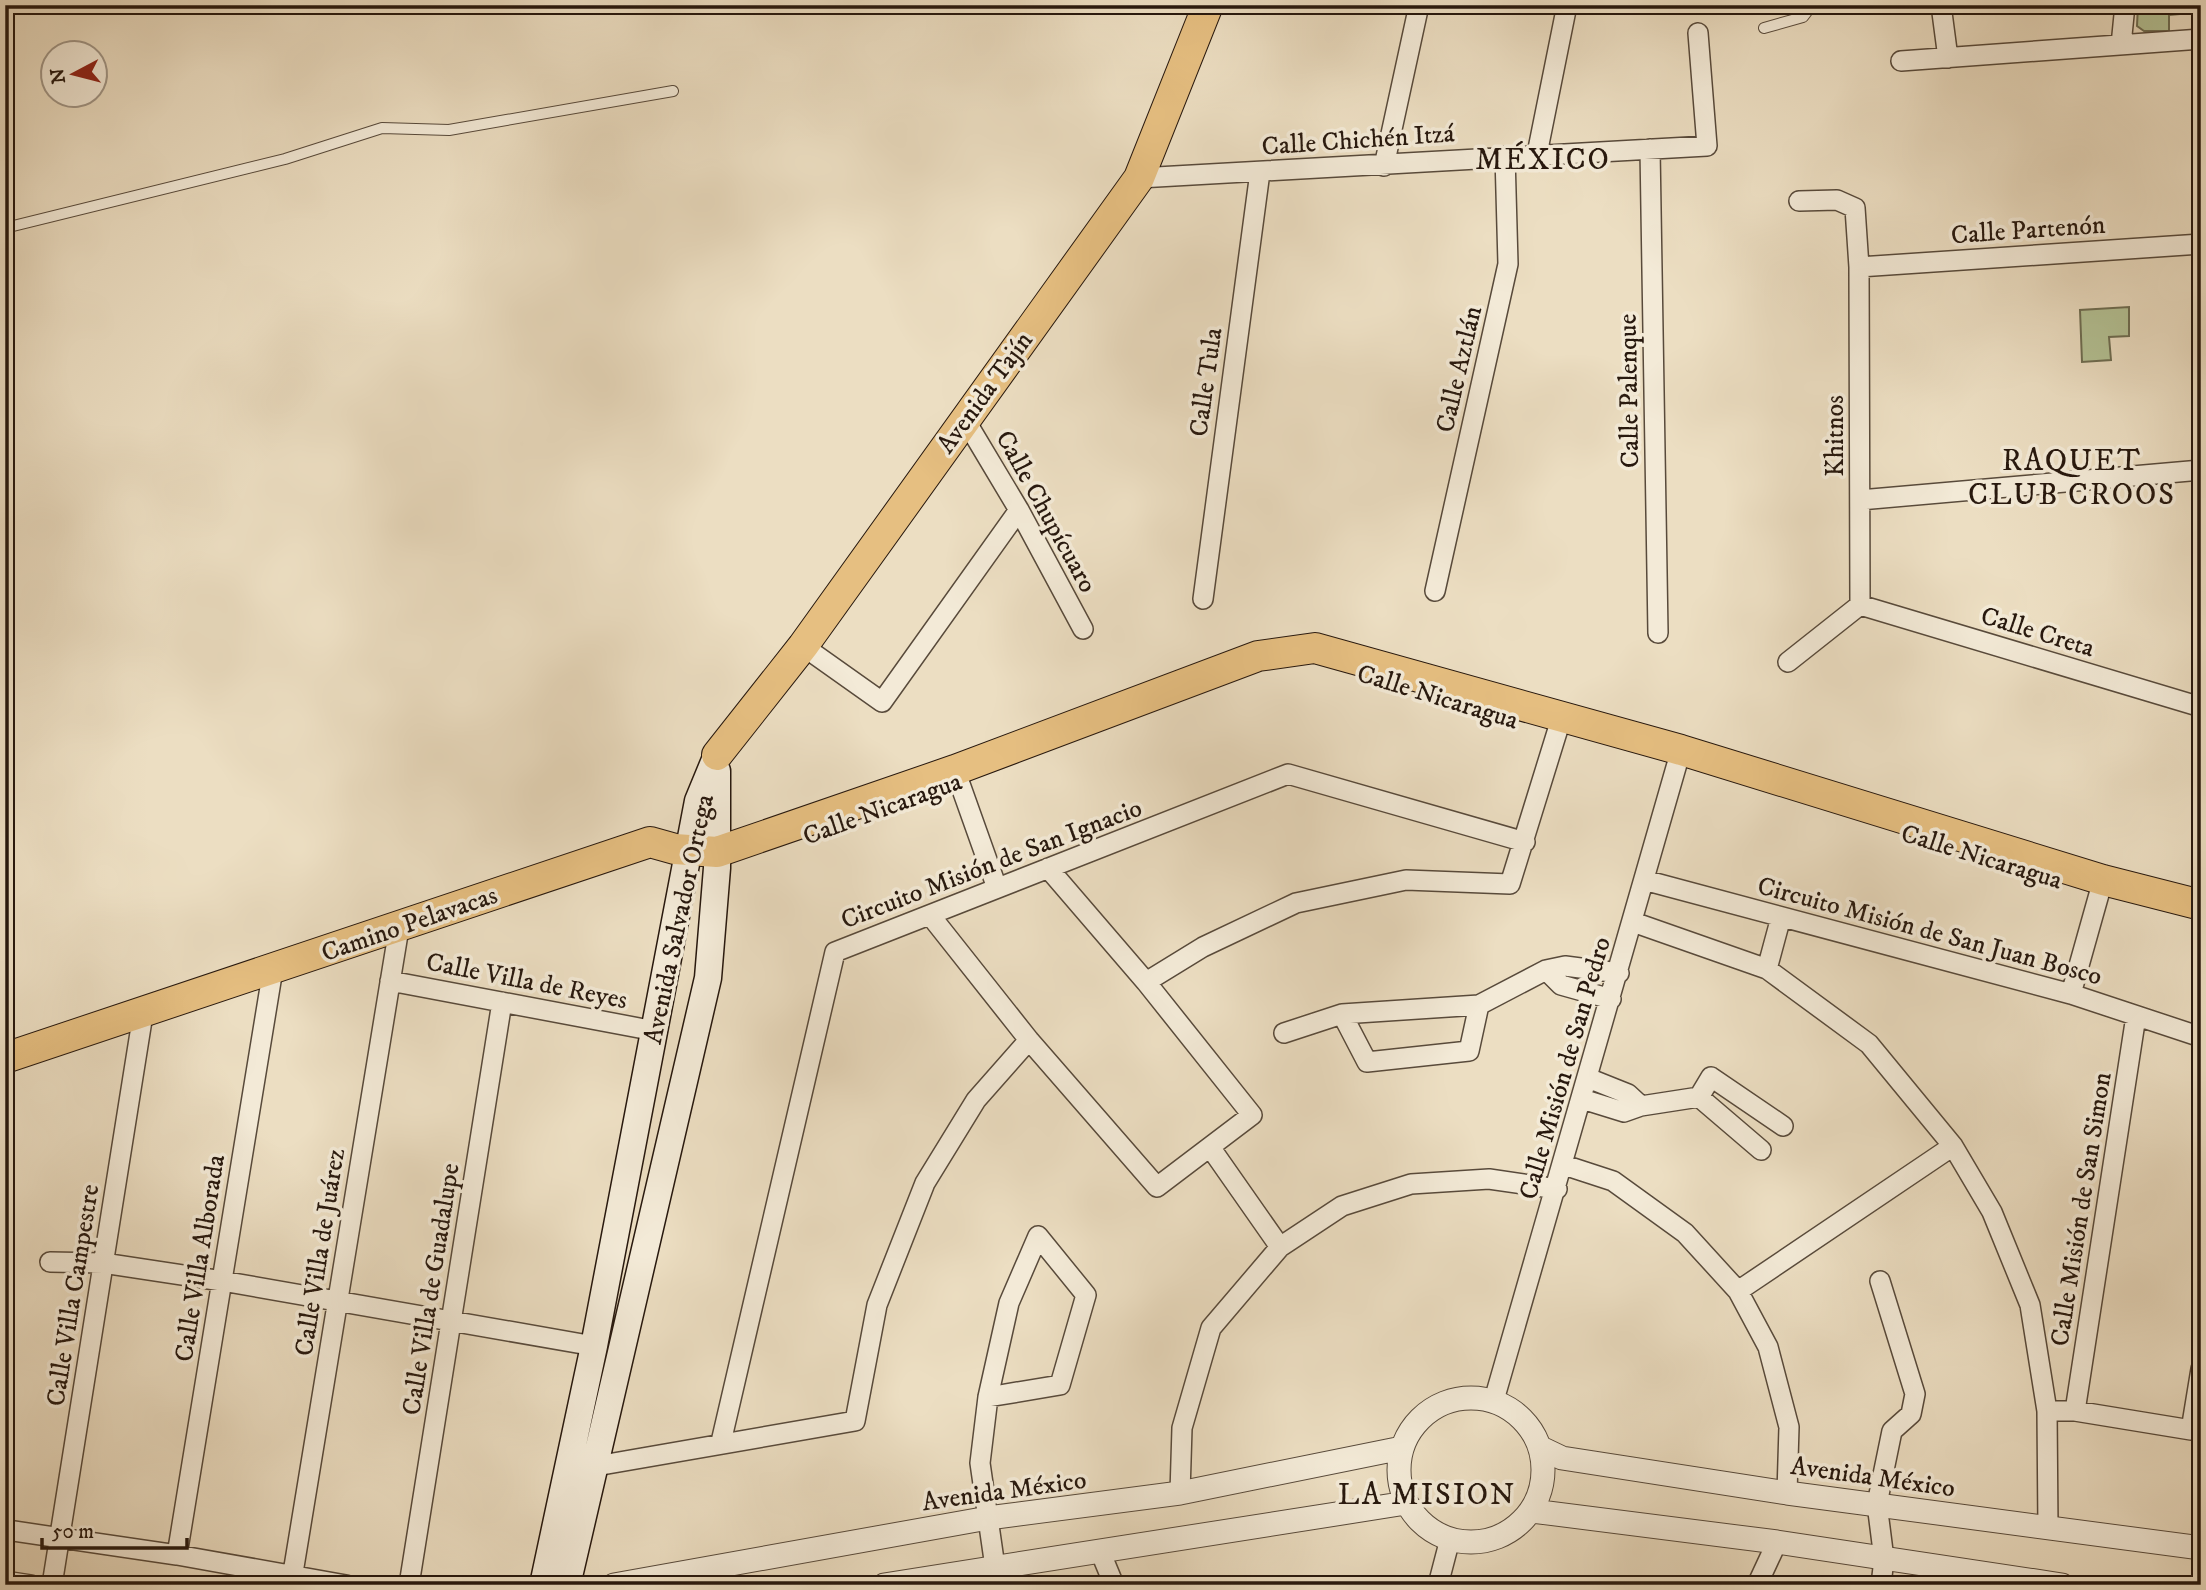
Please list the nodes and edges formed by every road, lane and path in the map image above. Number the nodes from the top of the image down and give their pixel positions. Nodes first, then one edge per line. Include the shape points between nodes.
1 (1208, 5) edge
2 (1419, 5) edge
3 (1567, 5) edge
4 (1812, 5) edge
5 (1941, 5) edge
6 (2125, 5) edge
7 (1764, 28) dead end
8 (1698, 33) dead end
9 (2201, 40) edge
10 (2121, 45) junction
11 (1948, 58) junction
12 (1901, 61) dead end
13 (673, 90) dead end
14 (1650, 149) junction
15 (1537, 154) junction
16 (1505, 156) junction
17 (1384, 166) junction
18 (1260, 172) junction
19 (1139, 178) junction
20 (1799, 201) dead end
21 (5, 228) edge
22 (2201, 244) edge
23 (1859, 267) junction
24 (964, 418) junction
25 (2201, 470) edge
26 (1860, 500) junction
27 (1018, 510) junction
28 (1435, 591) dead end
29 (1203, 599) dead end
30 (1860, 605) junction
31 (1083, 629) dead end
32 (1658, 633) dead end
33 (803, 646) junction
34 (1788, 662) dead end
35 (2201, 706) edge
36 (1560, 724) junction
37 (717, 755) joint
38 (1679, 757) junction
39 (957, 775) junction
40 (1525, 842) junction
41 (697, 857) junction
42 (1048, 868) junction
43 (1644, 880) junction
44 (2101, 886) junction
45 (997, 888) junction
46 (2201, 905) edge
47 (930, 915) junction
48 (1781, 917) junction
49 (2201, 919) edge
50 (1633, 922) junction
51 (399, 928) junction
52 (273, 969) junction
53 (1767, 969) junction
54 (1546, 970) junction
55 (1619, 973) junction
56 (390, 981) junction
57 (1146, 982) junction
58 (2071, 994) junction
59 (1611, 999) junction
60 (502, 1002) junction
61 (1479, 1005) junction
62 (143, 1014) junction
63 (1342, 1014) junction
64 (2136, 1016) junction
65 (655, 1031) junction
66 (1284, 1033) dead end
67 (2201, 1037) edge
68 (1029, 1040) junction
69 (5, 1058) edge
70 (1588, 1078) junction
71 (1699, 1097) junction
72 (1582, 1099) junction
73 (1641, 1105) junction
74 (1953, 1146) junction
75 (1210, 1147) junction
76 (1564, 1165) junction
77 (1557, 1189) junction
78 (1280, 1247) junction
79 (50, 1262) dead end
80 (103, 1263) junction
81 (222, 1281) junction
82 (1880, 1281) dead end
83 (1738, 1291) junction
84 (338, 1301) junction
85 (452, 1321) junction
86 (594, 1346) junction
87 (2201, 1369) edge
88 (988, 1397) junction
89 (1494, 1400) junction
90 (2047, 1411) junction
91 (2075, 1411) junction
92 (721, 1442) junction
93 (1402, 1448) junction
94 (1541, 1448) junction
95 (596, 1466) junction
96 (1180, 1493) junction
97 (1787, 1493) junction
98 (1406, 1503) junction
99 (1877, 1504) junction
100 (1532, 1511) junction
101 (988, 1518) junction
102 (2048, 1528) junction
103 (7, 1530) edge
104 (61, 1538) junction
105 (1450, 1539) junction
106 (1777, 1542) junction
107 (2201, 1548) edge
108 (1100, 1551) junction
109 (177, 1555) junction
110 (1884, 1559) junction
111 (998, 1576) edge
112 (5, 1581) edge
113 (292, 1581) edge
114 (31, 1585) edge
115 (52, 1585) edge
116 (346, 1585) edge
117 (410, 1585) edge
118 (543, 1585) edge
119 (567, 1585) edge
120 (614, 1585) edge
121 (884, 1585) edge
122 (1114, 1585) edge
123 (1438, 1585) edge
124 (1757, 1585) edge
125 (1881, 1585) edge
126 (2062, 1585) edge

1 - 19 main road, Avenida Tajín
2 - 17 street
3 - 15 street
4 - 7 lane via 1803,17
5 - 11 street
6 - 10 street
8 - 14 street, Calle Chichén Itzá via 1707,146
9 - 10 street
10 - 11 street
11 - 12 street
13 - 21 lane via 449,130 382,128 285,159
14 - 15 street, Calle Chichén Itzá
14 - 32 street, Calle Palenque
15 - 16 street, Calle Chichén Itzá
16 - 17 street, Calle Chichén Itzá
16 - 28 street, Calle Aztlán via 1508,264
17 - 18 street, Calle Chichén Itzá
18 - 19 street, Calle Chichén Itzá
18 - 29 street, Calle Tula
19 - 24 main road, Avenida Tajín
20 - 23 street, Khitnos via 1838,200 1855,208
22 - 23 street, Calle Partenón
23 - 26 street, Khitnos
24 - 27 street, Calle Chupícuaro
24 - 33 main road, Avenida Tajín
25 - 26 street
26 - 30 street, Khitnos
27 - 31 street, Calle Chupícuaro
27 - 33 street via 882,702
30 - 34 street
30 - 35 street, Calle Creta
33 - 37 main road, Avenida Tajín
36 - 38 main road, Calle Nicaragua
36 - 39 main road, Calle Nicaragua via 1315,648 1258,656
36 - 40 street
37 - 41 main road, Avenida Salvador Ortega
38 - 43 street, Calle Misión de San Pedro
38 - 44 main road, Calle Nicaragua
39 - 41 main road, Calle Nicaragua
39 - 45 street
40 - 42 street, Circuito Misión de San Ignacio via 1288,774
40 - 57 street via 1510,884 1406,880 1296,903 1203,947
41 - 51 main road, Camino Pelavacas via 650,842
41 - 65 main road, Avenida Salvador Ortega
41 - 95 main road, Avenida Salvador Ortega via 708,978
42 - 45 street, Circuito Misión de San Ignacio
42 - 57 street
43 - 48 street, Circuito Misión de San Juan Bosco
43 - 50 street, Calle Misión de San Pedro
44 - 46 main road, Calle Nicaragua
44 - 49 main road, Calle Nicaragua
44 - 58 street
45 - 47 street, Circuito Misión de San Ignacio
47 - 68 street
47 - 92 street, Circuito Misión de San Ignacio via 835,952
48 - 53 street
48 - 58 street, Circuito Misión de San Juan Bosco
50 - 53 street
50 - 55 street, Calle Misión de San Pedro
51 - 52 main road, Camino Pelavacas
51 - 56 street, Calle Villa de Juárez
52 - 62 main road, Camino Pelavacas
52 - 81 street, Calle Villa Alborada
53 - 74 street via 1869,1044
54 - 55 street via 1565,966
54 - 59 street via 1561,985
54 - 61 street
55 - 59 street, Calle Misión de San Pedro
56 - 60 street, Calle Villa de Reyes
56 - 84 street, Calle Villa de Juárez
57 - 75 street via 1252,1115
58 - 64 street, Circuito Misión de San Juan Bosco
59 - 70 street, Calle Misión de San Pedro
60 - 65 street, Calle Villa de Reyes
60 - 85 street, Calle Villa de Guadalupe
61 - 63 street
61 - 63 street via 1469,1051 1367,1062
62 - 69 main road, Camino Pelavacas
62 - 80 street, Calle Villa Campestre
63 - 66 street
64 - 67 street, Circuito Misión de San Juan Bosco
64 - 91 street, Calle Misión de San Simon
65 - 86 main road, Avenida Salvador Ortega
68 - 75 street via 1157,1187
68 - 92 street via 976,1100 925,1183 877,1305 855,1421
70 - 72 street, Calle Misión de San Pedro
70 - 73 street via 1628,1094
71 - 71 street via 1758,1148 1779,1123 1711,1077
71 - 73 street
72 - 73 street via 1624,1112
72 - 76 street, Calle Misión de San Pedro
74 - 83 street
74 - 90 street via 1992,1212 2030,1305
75 - 78 street
76 - 77 street, Calle Misión de San Pedro
76 - 83 street via 1613,1181 1633,1195 1685,1233
77 - 78 street via 1489,1179 1411,1184 1342,1206
77 - 89 street, Calle Misión de San Pedro
78 - 96 street via 1210,1328 1182,1428
79 - 80 street
80 - 81 street
80 - 104 street, Calle Villa Campestre
81 - 84 street
81 - 109 street, Calle Villa Alborada
82 - 99 street via 1915,1394 1911,1414 1892,1431
83 - 97 street via 1768,1347 1789,1426
84 - 85 street
84 - 113 street, Calle Villa de Juárez
85 - 86 street
85 - 117 street, Calle Villa de Guadalupe
86 - 118 main road, Avenida Salvador Ortega
87 - 91 street via 2191,1430
88 - 88 street via 1009,1303 1038,1236 1086,1295 1060,1385
88 - 101 street via 980,1462
89 - 93 street via 1466,1396 1427,1412
89 - 94 street via 1521,1416
90 - 91 street
90 - 102 street
92 - 95 street
93 - 96 street, Avenida México
93 - 98 street via 1398,1476
94 - 97 street, Avenida México via 1562,1458
94 - 100 street via 1544,1480
95 - 119 main road, Avenida Salvador Ortega
96 - 101 street, Avenida México
97 - 99 street, Avenida México
98 - 105 street via 1423,1525
98 - 108 street
99 - 102 street, Avenida México
99 - 110 street
100 - 105 street via 1510,1532 1485,1542
100 - 106 street
101 - 111 street
101 - 120 street, Avenida México
102 - 107 street, Avenida México
103 - 104 street
104 - 109 street
104 - 115 street, Calle Villa Campestre
105 - 123 street
106 - 110 street
106 - 124 street
108 - 111 street
108 - 122 street
109 - 113 street
110 - 125 street
110 - 126 street
111 - 121 street
112 - 114 street
113 - 116 street

